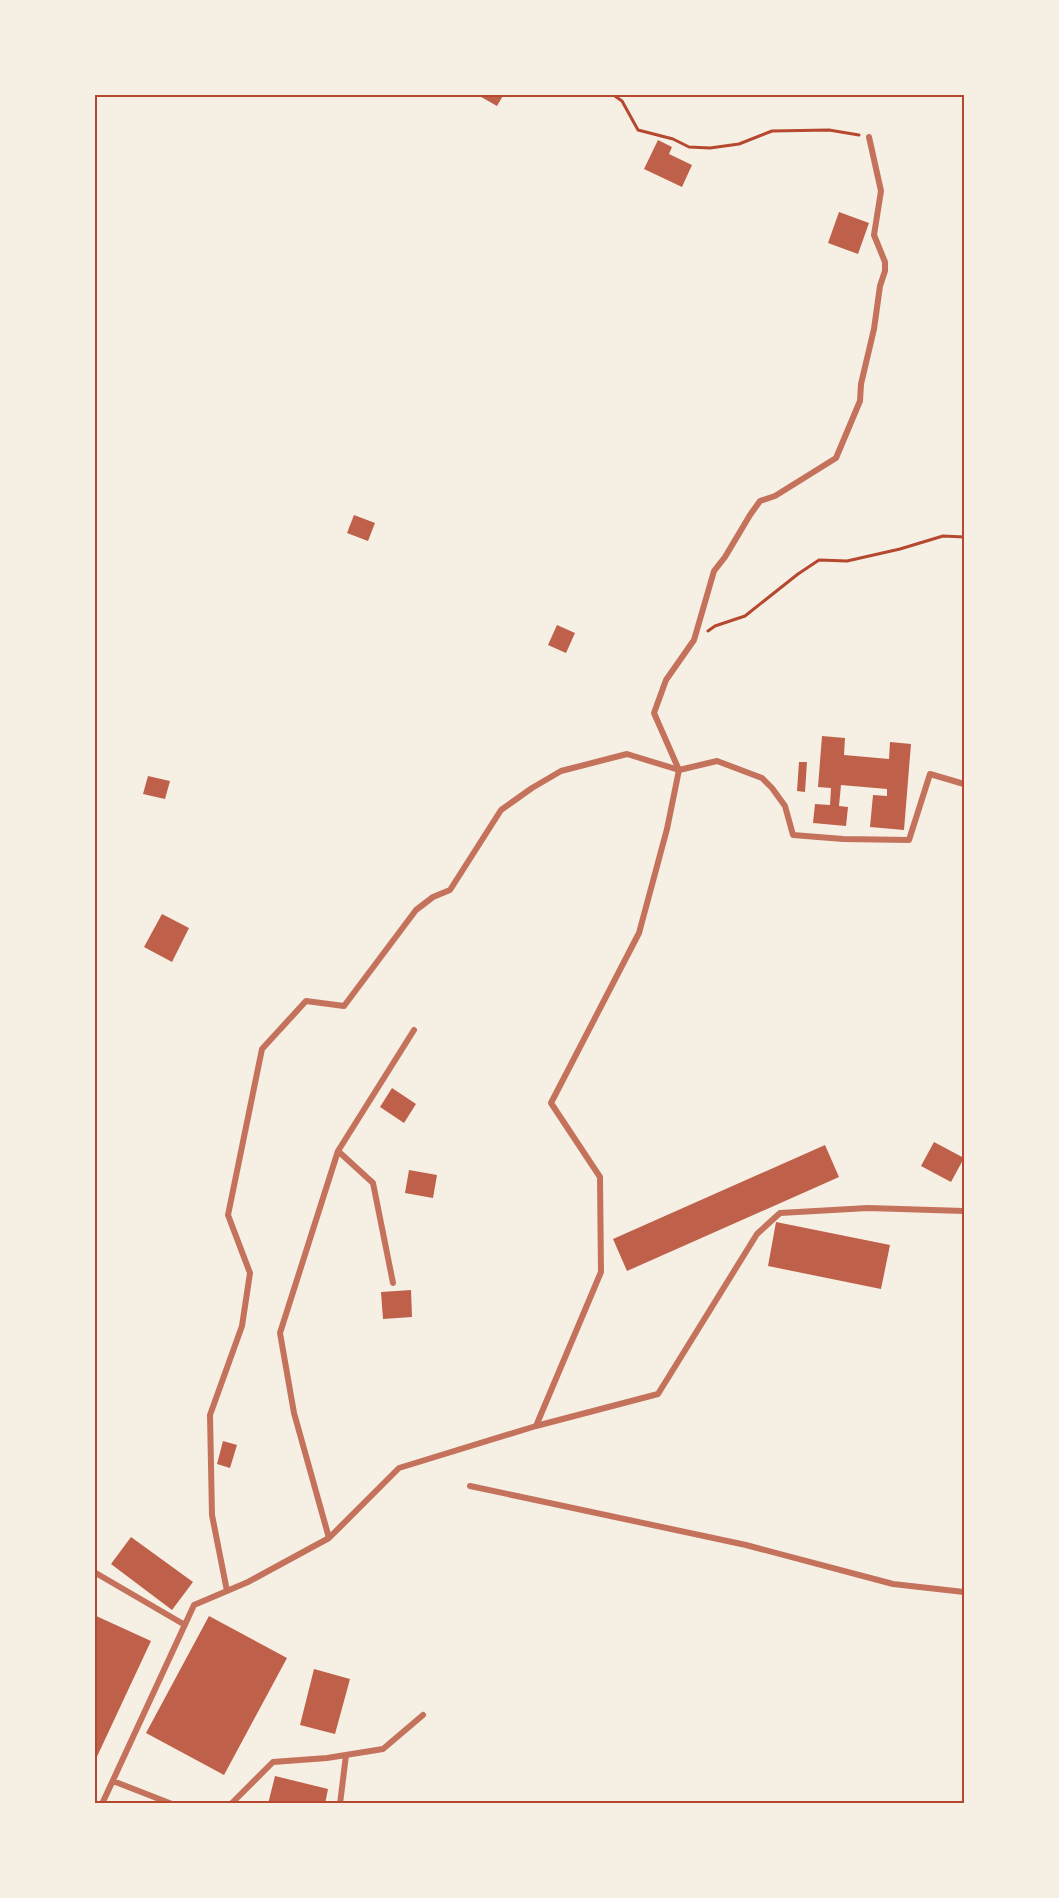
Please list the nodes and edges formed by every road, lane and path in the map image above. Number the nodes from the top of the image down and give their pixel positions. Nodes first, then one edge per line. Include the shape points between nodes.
1 (612, 94) edge
2 (869, 137) joint
3 (964, 537) edge
4 (694, 640) junction
5 (679, 770) junction
6 (964, 784) edge
7 (414, 1030) dead end
8 (338, 1151) junction
9 (964, 1211) edge
10 (393, 1283) dead end
11 (536, 1426) junction
12 (470, 1486) dead end
13 (329, 1539) junction
14 (94, 1572) edge
15 (227, 1591) junction
16 (964, 1592) edge
17 (185, 1625) junction
18 (423, 1715) dead end
19 (346, 1755) junction
20 (112, 1781) junction
21 (102, 1803) edge
22 (172, 1803) edge
23 (231, 1803) edge
24 (340, 1803) edge

1 - 2 path via 622,101 638,130 689,147 738,144 772,131 829,130
2 - 4 street via 882,190 874,235 885,271 860,400 836,458 775,496 760,501 750,515 714,571
3 - 4 path via 943,536 847,561 819,560 745,616 715,626
4 - 5 street via 666,680 654,713
5 - 6 street via 717,760 762,778 785,806 793,835 843,839 909,840 930,774
5 - 11 street via 639,933 551,1103 600,1177 601,1272
5 - 15 street via 627,754 561,771 532,788 501,810 450,890 416,910 344,1006 306,1001 262,1049 228,1215 250,1273 242,1326 210,1415 212,1515
7 - 8 street
8 - 10 street via 373,1183
8 - 13 street via 280,1334 294,1413
9 - 11 street via 868,1208 780,1213 757,1234 658,1394
11 - 13 street via 399,1468
12 - 16 street via 746,1545 893,1584
13 - 15 street
14 - 17 street
15 - 17 street via 194,1605
17 - 20 street
18 - 19 street via 383,1749
19 - 23 street via 273,1762
19 - 24 street
20 - 21 street
20 - 22 street

